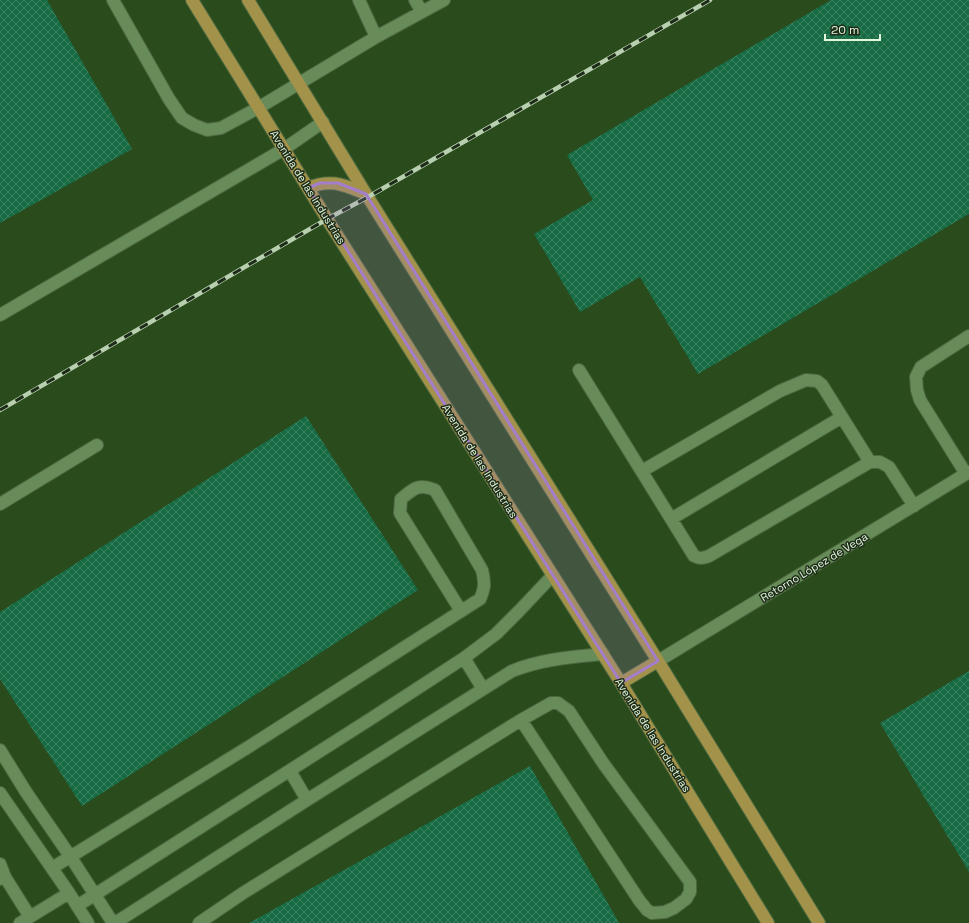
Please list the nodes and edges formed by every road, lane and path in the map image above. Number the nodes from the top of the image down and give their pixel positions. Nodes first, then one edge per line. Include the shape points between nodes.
1 (113, 0) edge
2 (192, 0) edge
3 (248, 0) edge
4 (359, 0) edge
5 (415, 0) edge
6 (444, 0) edge
7 (422, 12) junction
8 (376, 37) junction
9 (299, 83) junction
10 (258, 108) junction
11 (323, 122) junction
12 (284, 149) junction
13 (308, 188) junction
14 (366, 194) junction
15 (0, 315) edge
16 (969, 336) edge
17 (579, 370) dead end
18 (842, 417) junction
19 (96, 445) dead end
20 (870, 462) junction
21 (642, 471) junction
22 (967, 473) edge
23 (0, 504) edge
24 (914, 506) junction
25 (671, 519) junction
26 (553, 575) junction
27 (461, 611) junction
28 (603, 654) junction
29 (464, 658) junction
30 (658, 662) junction
31 (621, 683) junction
32 (484, 689) junction
33 (521, 720) junction
34 (0, 750) edge
35 (290, 771) junction
36 (0, 793) edge
37 (307, 800) junction
38 (70, 856) junction
39 (0, 864) edge
40 (52, 868) junction
41 (3, 878) edge
42 (69, 893) junction
43 (94, 895) junction
44 (77, 906) junction
45 (25, 920) edge
46 (84, 922) edge
47 (114, 923) edge
48 (199, 923) edge
49 (768, 923) edge
50 (819, 923) edge

1 - 10 street via 182,118 207,130 221,128
2 - 10 main road, Avenida de las Industrias
3 - 9 main road
4 - 8 street
5 - 7 street
6 - 7 street
7 - 8 street
8 - 9 street
9 - 10 street
9 - 11 main road
10 - 12 main road, Avenida de las Industrias
11 - 12 street
11 - 14 main road
12 - 13 main road, Avenida de las Industrias
12 - 15 street
13 - 14 main road via 320,183 338,183
13 - 26 main road, Avenida de las Industrias
14 - 30 main road
16 - 22 street via 921,366 916,377 920,400
17 - 21 street
18 - 20 street
18 - 21 street via 822,385 817,381 806,380 780,391
18 - 25 street
19 - 23 street
20 - 24 street via 880,462 889,467
20 - 25 street via 703,558 694,556
21 - 25 street
22 - 24 street, Retorno López de Vega
24 - 30 street, Retorno López de Vega
26 - 28 main road, Avenida de las Industrias
26 - 29 street via 496,634
27 - 27 street via 480,599 485,582 482,570 435,490 426,486 416,488 401,499 400,513
27 - 38 street via 250,746
28 - 31 main road, Avenida de las Industrias
28 - 32 street via 530,664 512,671
29 - 32 street
29 - 35 street
30 - 31 main road
30 - 50 main road
31 - 49 main road, Avenida de las Industrias
32 - 37 street
33 - 33 street via 551,703 558,703 569,711 603,763 690,882 690,892 686,899 665,912 652,913 647,910
33 - 48 street
34 - 38 street
35 - 37 street
35 - 43 street
36 - 40 street
37 - 47 street
38 - 40 street
38 - 43 street
39 - 41 street
40 - 42 street
41 - 45 street
42 - 44 street
42 - 45 street
43 - 44 street
43 - 47 street
44 - 46 street

